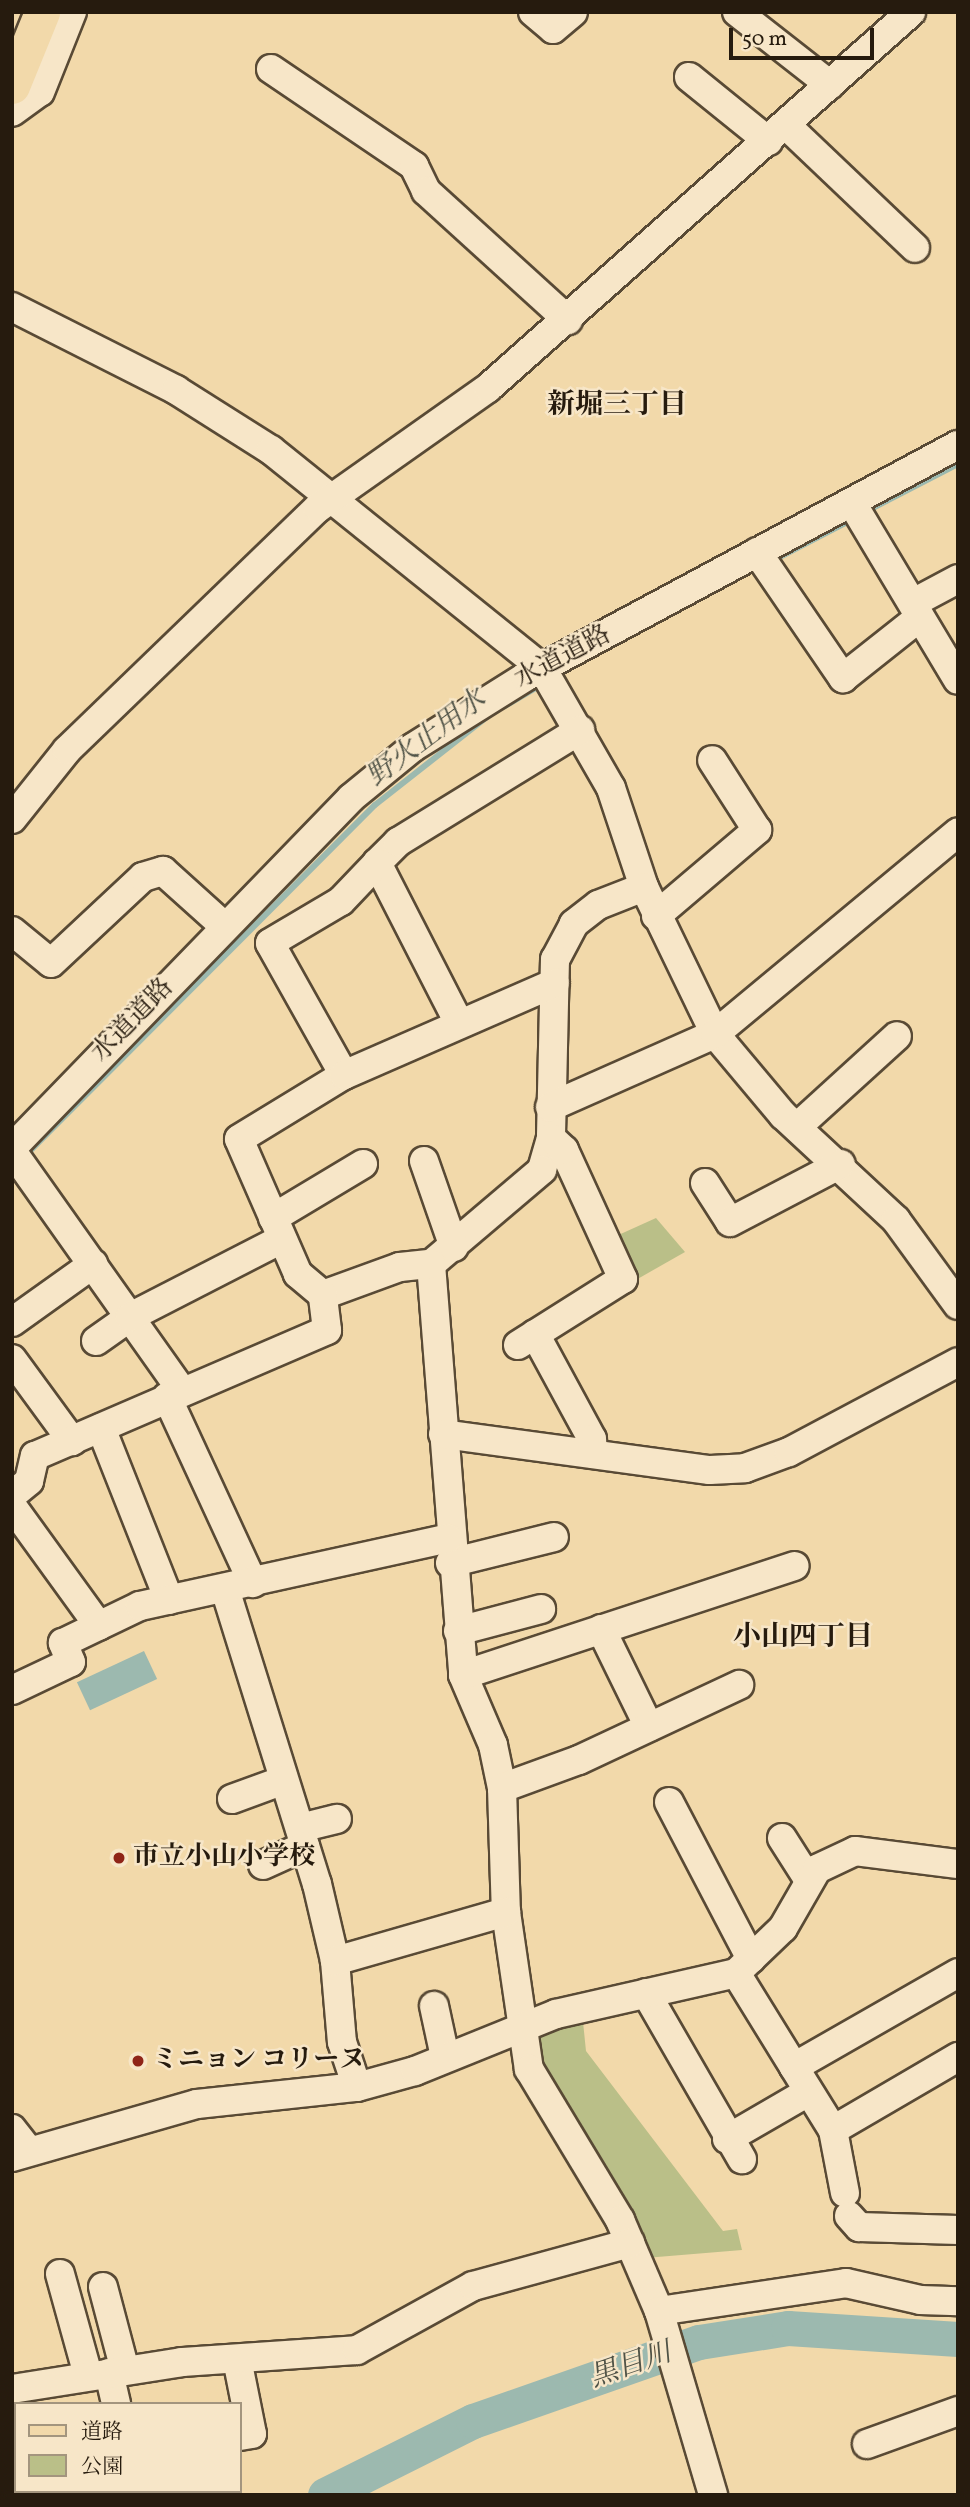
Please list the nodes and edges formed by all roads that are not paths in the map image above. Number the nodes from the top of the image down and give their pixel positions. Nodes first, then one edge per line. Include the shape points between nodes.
1 (41, 12) edge
2 (72, 12) edge
3 (533, 12) edge
4 (572, 12) edge
5 (737, 12) edge
6 (912, 12) edge
7 (271, 69) dead end
8 (689, 77) dead end
9 (831, 85) junction
10 (12, 86) edge
11 (12, 111) edge
12 (777, 133) junction
13 (915, 248) dead end
14 (12, 307) edge
15 (568, 320) junction
16 (958, 445) edge
17 (333, 498) junction
18 (852, 503) junction
19 (757, 552) junction
20 (958, 579) edge
21 (917, 610) junction
22 (542, 668) junction
23 (957, 677) edge
24 (580, 730) junction
25 (712, 760) dead end
26 (12, 819) edge
27 (958, 832) edge
28 (377, 863) junction
29 (643, 887) junction
30 (656, 916) junction
31 (224, 926) junction
32 (12, 931) edge
33 (555, 983) junction
34 (459, 1023) junction
35 (715, 1034) junction
36 (897, 1036) dead end
37 (344, 1075) junction
38 (550, 1107) junction
39 (797, 1127) junction
40 (551, 1138) junction
41 (16, 1156) edge
42 (424, 1161) dead end
43 (363, 1164) dead end
44 (841, 1164) junction
45 (705, 1183) dead end
46 (277, 1229) junction
47 (454, 1247) junction
48 (93, 1264) junction
49 (430, 1264) junction
50 (323, 1295) junction
51 (958, 1305) edge
52 (130, 1317) junction
53 (12, 1322) edge
54 (96, 1341) dead end
55 (12, 1359) edge
56 (958, 1362) edge
57 (175, 1394) junction
58 (100, 1428) junction
59 (443, 1434) junction
60 (72, 1441) junction
61 (593, 1454) junction
62 (12, 1495) edge
63 (12, 1506) edge
64 (554, 1537) dead end
65 (449, 1550) junction
66 (795, 1566) dead end
67 (253, 1583) junction
68 (225, 1589) junction
69 (169, 1600) junction
70 (541, 1609) dead end
71 (99, 1626) junction
72 (601, 1629) junction
73 (458, 1631) junction
74 (463, 1675) junction
75 (738, 1685) dead end
76 (12, 1690) edge
77 (649, 1727) junction
78 (284, 1780) junction
79 (502, 1788) junction
80 (232, 1799) dead end
81 (669, 1802) dead end
82 (337, 1819) dead end
83 (302, 1837) junction
84 (782, 1839) dead end
85 (958, 1864) edge
86 (263, 1865) dead end
87 (808, 1879) junction
88 (506, 1912) junction
89 (335, 1961) junction
90 (744, 1966) junction
91 (954, 1984) edge
92 (646, 1993) junction
93 (434, 2006) dead end
94 (522, 2025) junction
95 (445, 2057) junction
96 (958, 2057) edge
97 (794, 2067) junction
98 (357, 2087) junction
99 (808, 2092) junction
100 (12, 2129) edge
101 (833, 2130) junction
102 (21, 2154) edge
103 (958, 2230) edge
104 (630, 2243) junction
105 (60, 2274) dead end
106 (103, 2287) dead end
107 (958, 2301) edge
108 (663, 2323) junction
109 (237, 2359) junction
110 (108, 2373) junction
111 (12, 2389) edge
112 (115, 2402) edge
113 (958, 2411) edge
114 (242, 2436) edge
115 (867, 2444) dead end
116 (713, 2495) edge

1 - 10 main road
2 - 11 street via 40,92
3 - 4 street via 553,29
5 - 9 street
6 - 9 street
7 - 15 street via 414,166 426,191
8 - 12 street
9 - 12 street
12 - 13 street
12 - 15 street
14 - 17 street via 176,390
15 - 17 street via 488,388
16 - 18 street, 水道道路
17 - 22 street
17 - 26 street via 219,598 67,750
18 - 19 street, 水道道路
18 - 21 street
19 - 21 street via 843,678
19 - 22 street, 水道道路
20 - 21 street
21 - 23 street
22 - 24 street
22 - 31 street, 水道道路 via 391,764
24 - 28 street via 398,842
24 - 29 street via 611,788
25 - 30 street via 757,830
27 - 35 street
28 - 34 street
28 - 37 street via 341,901 270,943
29 - 30 street
29 - 33 street via 598,905 574,924 555,959
30 - 35 street
31 - 32 street via 163,870 143,877 51,963
31 - 41 street, 水道道路
33 - 34 street
33 - 38 street
34 - 37 street
35 - 38 street
35 - 39 street
36 - 39 street
37 - 46 street via 239,1139
38 - 40 street
39 - 44 street
40 - 47 street via 542,1170
40 - 61 street via 564,1150 623,1279 527,1340 592,1438
41 - 48 street
42 - 47 street
43 - 46 street
44 - 45 street via 730,1222
44 - 51 street via 922,1252
46 - 50 street via 298,1274
46 - 52 street
47 - 49 street
48 - 52 street
48 - 53 street
49 - 50 street via 400,1267
49 - 59 street
50 - 57 street via 327,1331
52 - 54 street
52 - 57 street
55 - 60 street
56 - 61 street via 789,1452 745,1468 710,1470
57 - 58 street
57 - 67 street
58 - 60 street
58 - 69 street
59 - 61 street
59 - 65 street
60 - 62 street via 34,1456 29,1480
63 - 71 street
64 - 65 street
65 - 67 street
65 - 73 street
66 - 72 street
67 - 68 street
68 - 69 street
68 - 78 street
69 - 71 street
70 - 73 street
71 - 76 street via 63,1643 71,1662
72 - 74 street
72 - 77 street
73 - 74 street
74 - 79 street via 493,1745
75 - 77 street
77 - 79 street
78 - 80 street
78 - 83 street
79 - 88 street
81 - 90 street
82 - 83 street
83 - 86 street
83 - 89 street
84 - 87 street
85 - 87 street via 855,1851
87 - 90 street via 783,1928
88 - 89 street
88 - 94 street
89 - 98 street via 342,2042
90 - 92 street
90 - 97 street
91 - 97 street
92 - 94 street
92 - 99 street via 734,2149
93 - 95 street
94 - 95 street
94 - 104 street via 537,2089
95 - 98 street
96 - 101 street
97 - 99 street
98 - 102 street via 197,2104
99 - 101 street
100 - 102 street
101 - 103 street via 847,2205 859,2227
104 - 108 street
104 - 109 street via 473,2286 357,2350
105 - 110 street
106 - 110 street
107 - 108 street via 920,2301 846,2283
108 - 116 street
109 - 110 street
109 - 114 street via 252,2434
110 - 111 street
110 - 112 street
113 - 115 street

